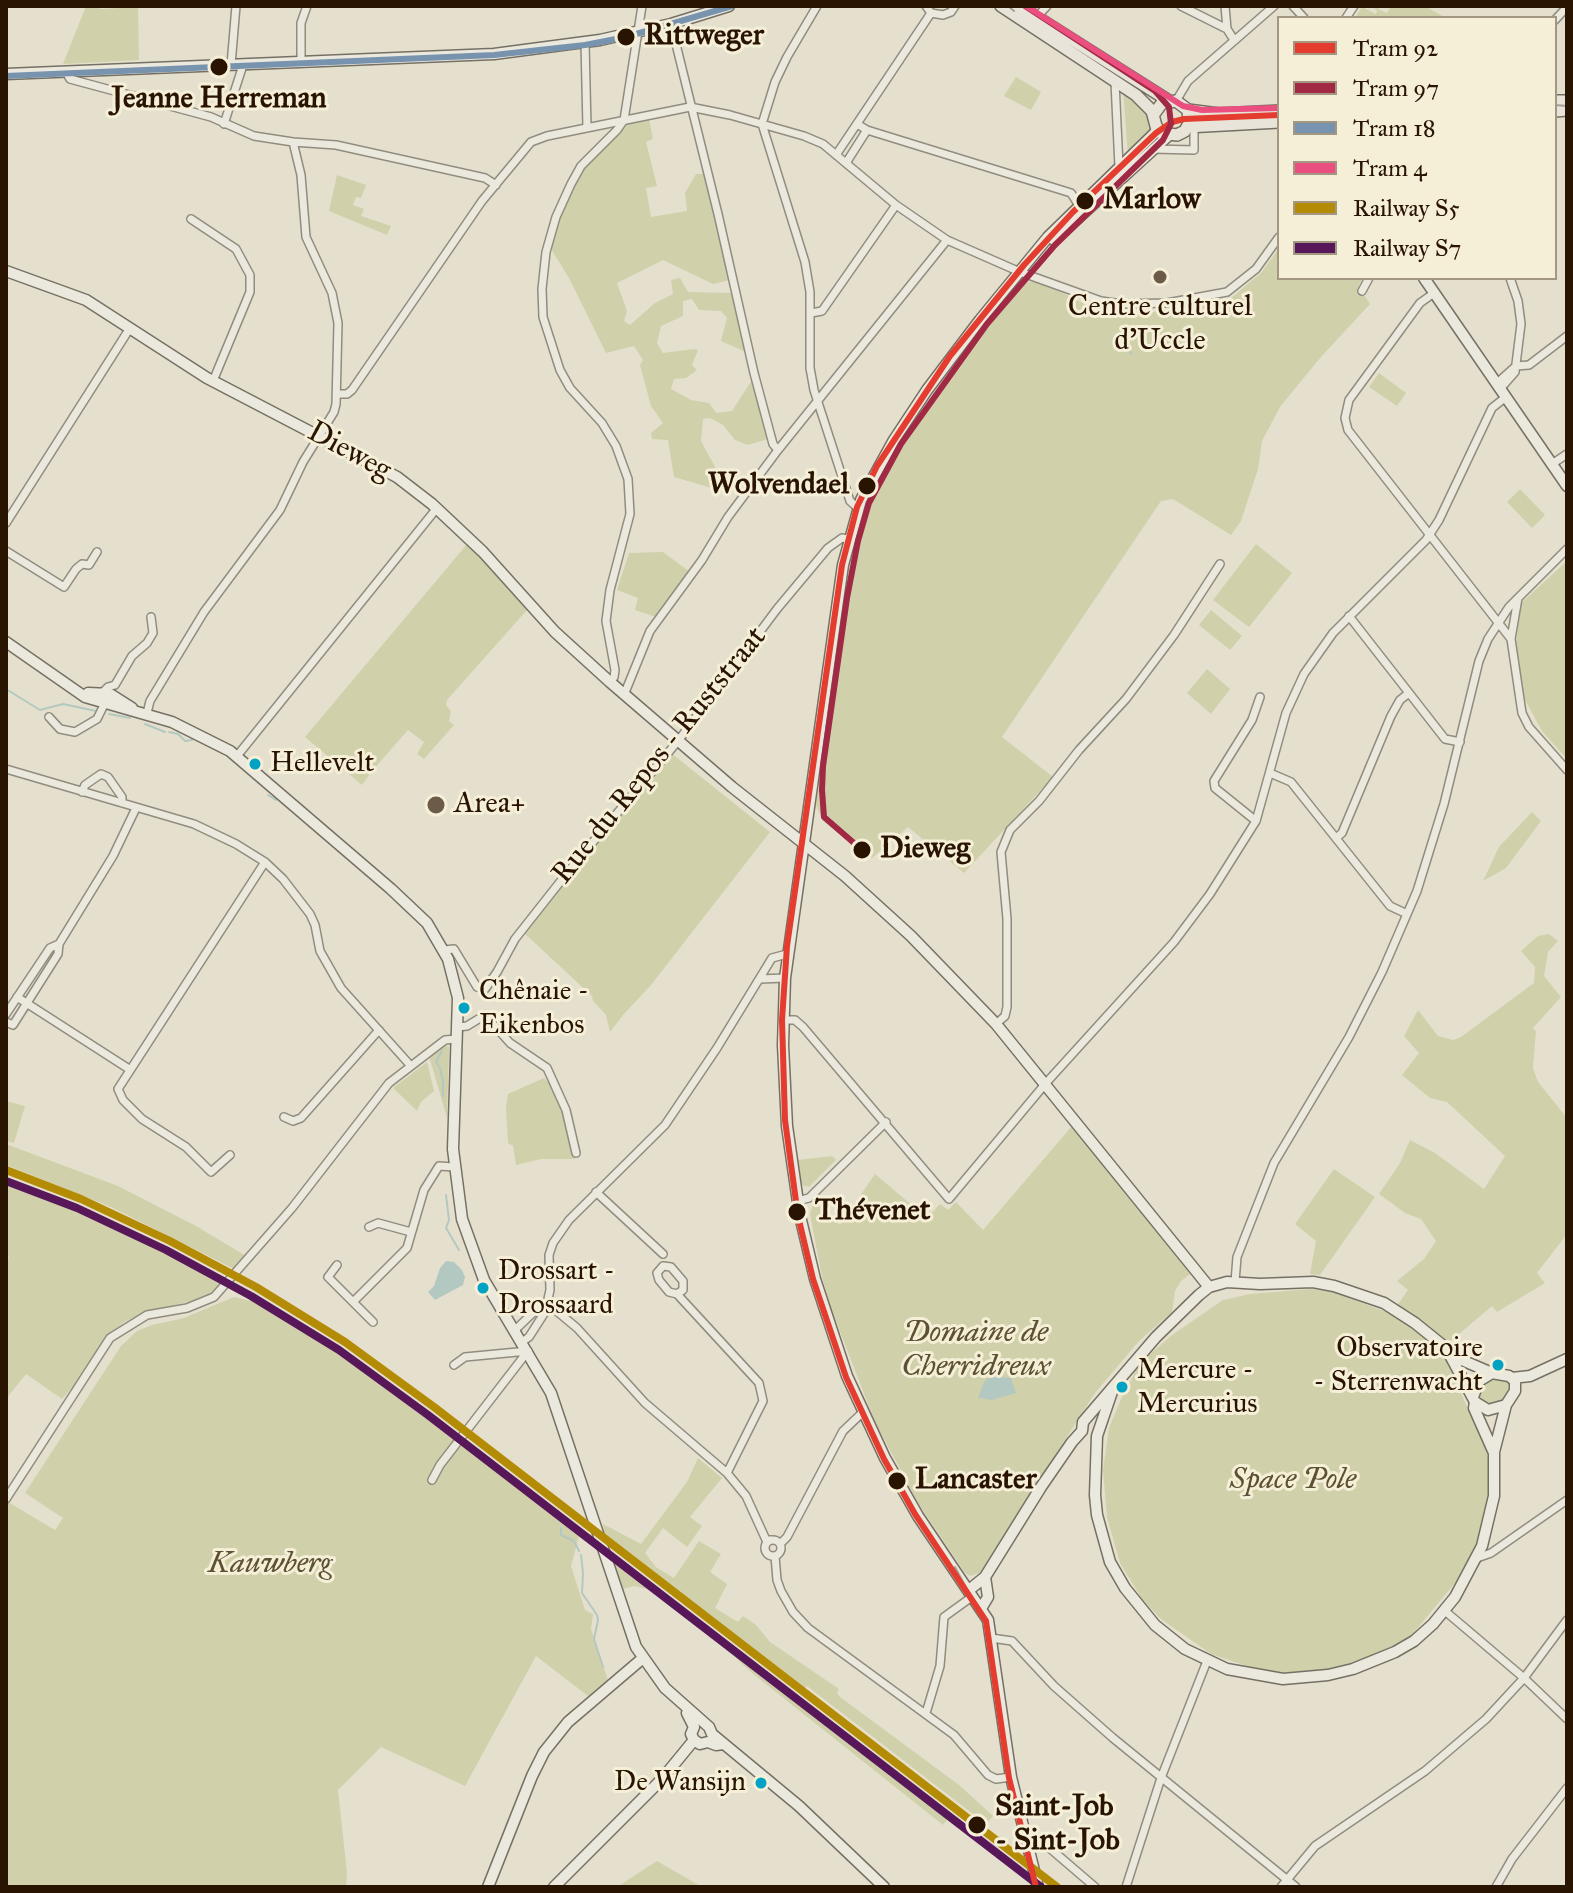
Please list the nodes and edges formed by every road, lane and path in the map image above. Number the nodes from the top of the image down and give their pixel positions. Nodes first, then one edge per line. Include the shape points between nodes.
1 (236, 6) edge
2 (307, 6) edge
3 (642, 6) edge
4 (729, 6) edge
5 (817, 6) edge
6 (955, 6) edge
7 (1001, 6) edge
8 (1019, 6) edge
9 (1047, 6) edge
10 (1181, 6) edge
11 (1225, 6) edge
12 (1274, 6) edge
13 (929, 10) edge
14 (1034, 21) junction
15 (671, 24) junction
16 (1227, 29) junction
17 (638, 32) junction
18 (1234, 40) junction
19 (585, 43) junction
20 (301, 63) junction
21 (237, 65) junction
22 (66, 72) junction
23 (6, 74) edge
24 (1115, 80) junction
25 (1172, 101) junction
26 (690, 107) junction
27 (1188, 110) junction
28 (1277, 111) edge
29 (1154, 114) junction
30 (624, 120) junction
31 (1277, 122) edge
32 (224, 124) junction
33 (762, 124) junction
34 (857, 124) junction
35 (1190, 127) junction
36 (587, 128) junction
37 (1157, 128) junction
38 (867, 130) junction
39 (1168, 136) junction
40 (293, 142) junction
41 (1152, 149) junction
42 (836, 155) junction
43 (846, 163) junction
44 (1119, 167) junction
45 (496, 185) junction
46 (896, 205) junction
47 (1081, 208) junction
48 (191, 219) dead end
49 (947, 240) junction
50 (1277, 240) edge
51 (6, 271) edge
52 (1020, 272) junction
53 (1368, 280) edge
54 (1425, 280) edge
55 (1511, 280) edge
56 (1362, 291) dead end
57 (1434, 293) junction
58 (811, 313) junction
59 (130, 328) junction
60 (1567, 336) edge
61 (1516, 366) junction
62 (213, 381) junction
63 (1502, 390) junction
64 (337, 394) junction
65 (817, 402) junction
66 (318, 434) junction
67 (778, 450) junction
68 (1567, 454) edge
69 (1552, 464) junction
70 (1567, 486) edge
71 (860, 504) junction
72 (437, 508) junction
73 (6, 523) edge
74 (1428, 535) junction
75 (849, 539) junction
76 (1567, 549) edge
77 (6, 551) edge
78 (97, 552) dead end
79 (1220, 564) dead end
80 (1519, 596) junction
81 (1349, 616) junction
82 (151, 617) dead end
83 (1498, 622) junction
84 (1511, 639) junction
85 (9, 643) edge
86 (610, 682) junction
87 (115, 685) junction
88 (1409, 693) junction
89 (624, 695) junction
90 (1260, 697) dead end
91 (107, 700) junction
92 (142, 712) junction
93 (49, 717) dead end
94 (678, 741) junction
95 (1460, 742) junction
96 (237, 756) junction
97 (6, 760) edge
98 (7, 770) edge
99 (1567, 770) edge
100 (1270, 773) junction
101 (82, 792) junction
102 (122, 803) junction
103 (136, 808) junction
104 (1256, 821) junction
105 (1336, 838) junction
106 (803, 842) junction
107 (265, 862) junction
108 (1407, 914) junction
109 (59, 944) junction
110 (444, 950) junction
111 (787, 954) junction
112 (785, 978) junction
113 (760, 979) junction
114 (17, 997) junction
115 (26, 1003) junction
116 (6, 1014) edge
117 (783, 1020) junction
118 (6, 1022) edge
119 (996, 1024) junction
120 (457, 1027) junction
121 (379, 1030) junction
122 (457, 1039) junction
123 (410, 1065) junction
124 (129, 1069) junction
125 (1046, 1083) junction
126 (284, 1117) dead end
127 (886, 1122) junction
128 (576, 1153) dead end
129 (230, 1155) dead end
130 (454, 1167) junction
131 (596, 1192) junction
132 (797, 1201) junction
133 (369, 1227) dead end
134 (411, 1232) junction
135 (663, 1254) dead end
136 (337, 1265) dead end
137 (328, 1277) junction
138 (1235, 1282) junction
139 (320, 1286) dead end
140 (1209, 1287) junction
141 (677, 1294) dead end
142 (354, 1301) junction
143 (546, 1304) junction
144 (373, 1322) dead end
145 (515, 1330) junction
146 (525, 1347) junction
147 (1446, 1348) junction
148 (1567, 1359) edge
149 (454, 1365) dead end
150 (1492, 1373) junction
151 (1514, 1383) junction
152 (1114, 1386) junction
153 (1474, 1399) junction
154 (1506, 1405) junction
155 (863, 1412) junction
156 (1087, 1419) junction
157 (868, 1423) junction
158 (1101, 1424) junction
159 (849, 1426) junction
160 (1082, 1431) junction
161 (1097, 1436) junction
162 (1494, 1453) junction
163 (727, 1473) junction
164 (432, 1480) dead end
165 (6, 1499) edge
166 (1567, 1500) edge
167 (770, 1540) junction
168 (780, 1544) junction
169 (775, 1556) junction
170 (1477, 1558) junction
171 (985, 1577) junction
172 (971, 1593) junction
173 (982, 1607) junction
174 (1445, 1611) junction
175 (1567, 1620) edge
176 (991, 1638) junction
177 (643, 1658) junction
178 (1207, 1661) junction
179 (1524, 1678) junction
180 (926, 1713) junction
181 (1567, 1719) edge
182 (698, 1726) junction
183 (710, 1738) junction
184 (694, 1740) junction
185 (1011, 1777) junction
186 (1161, 1778) junction
187 (1567, 1788) edge
188 (1025, 1835) junction
189 (1287, 1879) junction
190 (488, 1887) edge
191 (554, 1887) edge
192 (884, 1887) edge
193 (1038, 1887) edge
194 (1095, 1887) edge
195 (1126, 1887) edge
196 (1281, 1887) edge
197 (1296, 1887) edge
198 (1496, 1887) edge

1 - 21 street
2 - 20 street via 301,23
3 - 17 street
4 - 15 street
5 - 33 street via 775,82
6 - 13 street via 943,15
7 - 14 main road
8 - 14 main road
9 - 14 street
10 - 16 street
11 - 16 street
12 - 18 street
13 - 34 street
14 - 24 main road
14 - 25 main road
15 - 17 street
15 - 26 street
16 - 18 street
17 - 19 street
17 - 30 street
18 - 25 street
19 - 20 street via 481,55
19 - 36 street
20 - 21 street
21 - 22 street
21 - 32 street
22 - 23 street
22 - 32 street via 70,79
24 - 29 main road
24 - 44 street
25 - 27 main road
25 - 29 main road
26 - 30 street
26 - 33 street
26 - 67 street via 754,373
27 - 28 main road
27 - 35 main road
29 - 37 main road
30 - 36 street
30 - 86 street via 571,184 546,252 542,289 543,317 560,370 602,423 628,479 630,514 606,621 615,670
31 - 35 main road
32 - 40 street via 254,136
33 - 42 street via 804,136
33 - 58 street via 805,262
34 - 38 street
34 - 42 street
35 - 39 main road
35 - 41 street via 1194,150
36 - 45 street via 531,142
37 - 39 main road
37 - 44 street
38 - 43 street
38 - 47 street via 1071,193
39 - 41 street
40 - 45 street via 336,145 485,178
40 - 64 street via 306,237 335,307
41 - 47 street
42 - 43 street
43 - 46 street
44 - 47 street
45 - 64 street via 352,390
46 - 49 street
46 - 58 street via 822,311
47 - 52 street
48 - 62 street via 236,249 250,275 250,292
49 - 52 street
49 - 65 street
50 - 52 street via 1256,269 1227,292 1194,299 1101,301
51 - 59 street, Dieweg via 86,300
52 - 71 street via 927,390
53 - 56 street
54 - 57 street
55 - 61 street via 1521,324
57 - 63 street
57 - 74 street via 1420,303 1349,400 1345,418 1348,430
58 - 65 street via 810,368
59 - 62 street, Dieweg
59 - 73 street
60 - 61 street via 1529,365
61 - 63 street
62 - 66 street, Dieweg
63 - 69 street
63 - 74 street
64 - 66 street via 334,412
65 - 67 street
65 - 71 street via 848,494
66 - 72 street, Dieweg via 397,477
66 - 92 street via 280,510 204,612
67 - 89 street via 650,631
68 - 69 street
69 - 70 street
71 - 75 street
72 - 86 street, Dieweg
72 - 96 street
74 - 81 street
74 - 83 street
75 - 94 street, Rue du Repos - Ruststraat via 828,548
75 - 106 street
76 - 80 street
77 - 78 street via 64,587
79 - 119 street via 1126,699 1010,830 1001,852 1007,1007
80 - 83 street
80 - 84 street
81 - 88 street
81 - 100 street via 1318,653 1294,695
82 - 87 street via 153,633
83 - 84 street
83 - 95 street via 1479,661
84 - 99 street via 1522,713
85 - 91 street via 79,692
86 - 89 street, Dieweg
87 - 91 street
87 - 91 street via 108,687
88 - 95 street via 1445,739
88 - 105 street via 1391,716
89 - 94 street, Dieweg
90 - 104 street via 1252,720 1214,781 1215,788
91 - 92 street
91 - 93 street via 97,719 75,732 60,729
92 - 96 street via 194,731
94 - 106 street, Dieweg
94 - 110 street, Rue du Repos - Ruststraat via 515,939 485,989 477,987 454,949
95 - 108 street
96 - 110 street via 391,889 427,923
97 - 98 street
98 - 101 street
100 - 104 street
100 - 105 street via 1291,782
101 - 102 street
101 - 102 street via 101,774
102 - 103 street
103 - 107 street via 194,824
103 - 109 street
104 - 125 street via 1174,942
105 - 108 street via 1390,906
106 - 111 street
106 - 119 street, Dieweg via 911,936
107 - 121 street via 310,914 320,951 341,988
107 - 124 street
108 - 138 street via 1349,1037 1274,1163 1237,1257
109 - 114 street via 50,948
109 - 115 street via 58,954
110 - 120 street via 456,988
111 - 112 street
111 - 113 street via 772,958
112 - 113 street
112 - 117 street
113 - 131 street via 665,1125
114 - 115 street
114 - 116 street
115 - 118 street via 13,1025
115 - 124 street
117 - 127 street via 799,1023
117 - 132 street via 786,1112
119 - 125 street, Dieweg
120 - 122 street
120 - 128 street via 485,1015 510,1043 547,1068 566,1110
121 - 123 street
121 - 126 street via 301,1118
122 - 123 street via 445,1040
122 - 130 street
123 - 165 street via 374,1100 292,1208 214,1297 147,1315 110,1338
124 - 129 street via 119,1094 142,1119 186,1147 211,1172
125 - 127 street via 949,1199
125 - 140 street, Dieweg
127 - 132 street via 809,1198
130 - 134 street via 439,1166 424,1190
130 - 145 street via 471,1249
131 - 135 street
131 - 143 street via 553,1243
132 - 155 street via 823,1307
133 - 134 street via 378,1223
134 - 142 street via 407,1248
136 - 137 street
137 - 139 street
137 - 142 street
138 - 140 street
138 - 147 street via 1334,1286 1398,1310
140 - 152 street
141 - 163 street via 759,1383 763,1401
142 - 144 street
143 - 145 street
143 - 146 street
143 - 163 street via 577,1328 645,1403
145 - 146 street
146 - 149 street via 465,1357
146 - 164 street
146 - 177 street via 551,1393
147 - 150 street
147 - 153 street
148 - 151 street
150 - 151 street
150 - 153 street via 1479,1381
151 - 154 street
152 - 156 street
152 - 158 street
153 - 154 street via 1488,1410
153 - 162 street
154 - 162 street
155 - 157 street
155 - 159 street
156 - 158 street
156 - 160 street
157 - 159 street
157 - 172 street via 916,1513
158 - 161 street
159 - 168 street
160 - 161 street via 1087,1437
160 - 171 street
161 - 178 street via 1097,1515 1110,1562 1155,1625
162 - 170 street via 1494,1496
163 - 167 street
166 - 170 street
167 - 168 street
167 - 169 street via 766,1552
168 - 169 street
169 - 180 street via 781,1591 800,1620
170 - 174 street
171 - 172 street
171 - 173 street via 988,1597
172 - 173 street
172 - 180 street via 944,1617 938,1674
173 - 176 street
174 - 178 street via 1395,1652 1328,1675 1268,1678
174 - 179 street
175 - 179 street
176 - 185 street
176 - 186 street via 1012,1641 1054,1686
177 - 182 street
177 - 190 street via 568,1722 544,1752
178 - 186 street
179 - 181 street
179 - 189 street via 1456,1745 1315,1846
180 - 185 street via 954,1735 988,1775
182 - 183 street via 709,1727
182 - 184 street via 691,1734
183 - 184 street via 700,1744
183 - 192 street via 799,1806
184 - 191 street
185 - 188 street
186 - 189 street
186 - 195 street
187 - 198 street
188 - 193 street
188 - 194 street via 1039,1839
189 - 196 street
189 - 197 street

